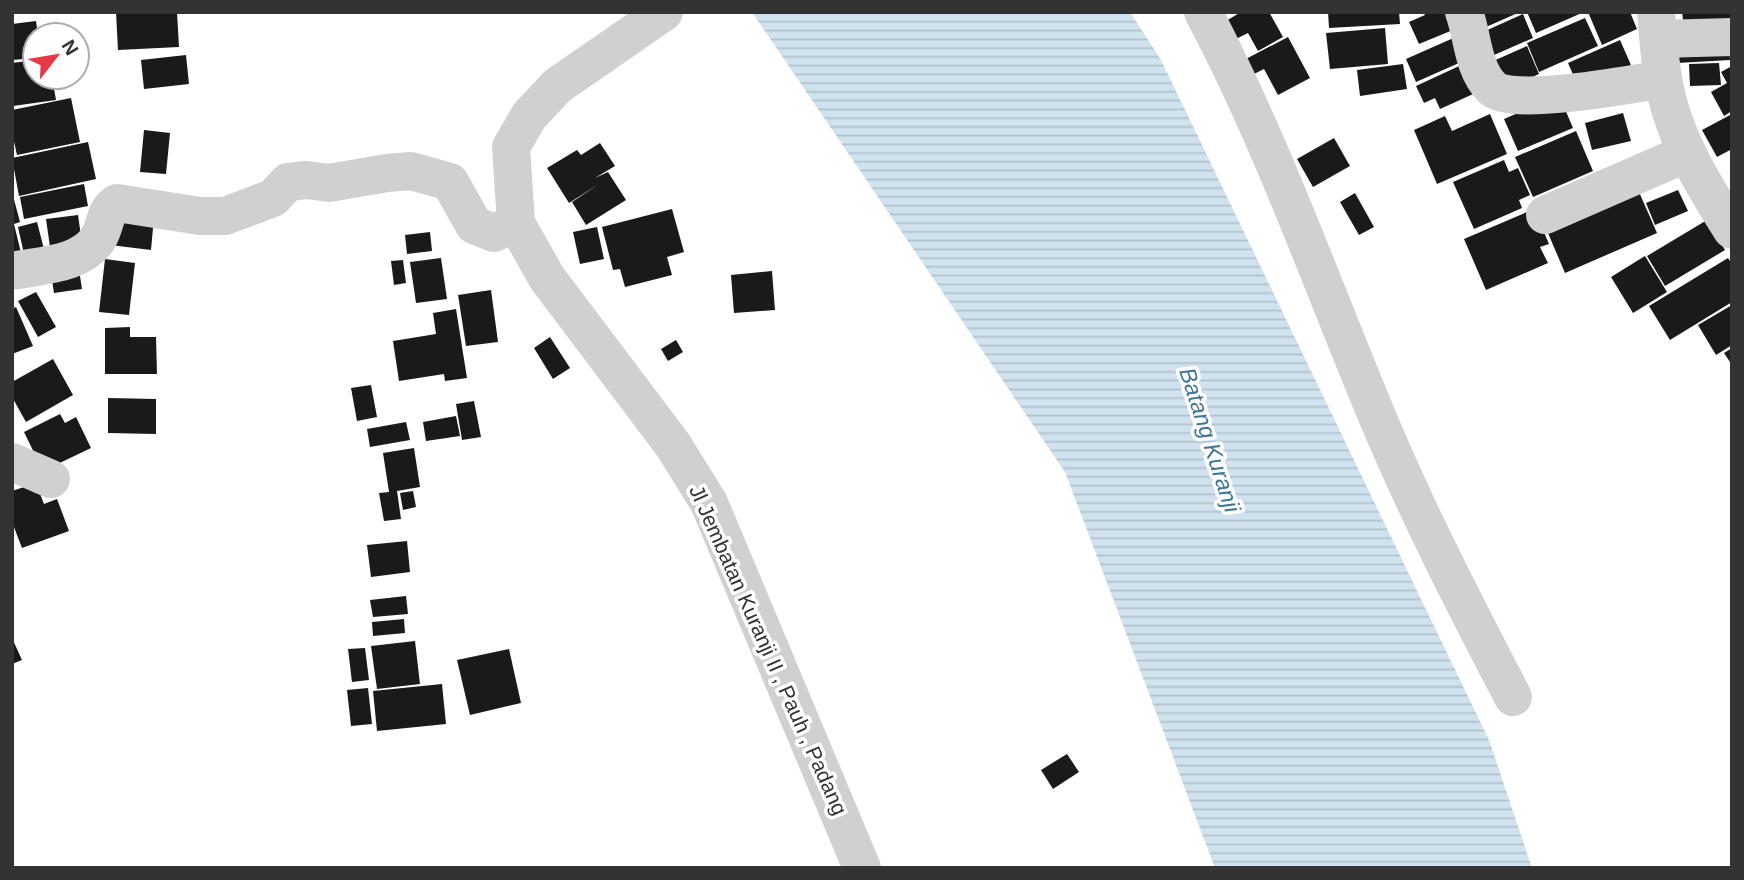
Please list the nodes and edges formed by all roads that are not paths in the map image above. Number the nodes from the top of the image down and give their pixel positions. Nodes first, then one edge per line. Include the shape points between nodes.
1 (664, 12) edge
2 (1203, 12) edge
3 (1464, 12) edge
4 (1657, 26) edge
5 (1732, 37) edge
6 (1663, 79) junction
7 (1687, 153) junction
8 (1545, 215) dead end
9 (516, 223) junction
10 (1732, 230) edge
11 (12, 271) edge
12 (12, 462) edge
13 (51, 479) dead end
14 (1513, 697) dead end
15 (862, 868) edge

1 - 9 street, Jl Jembatan Kuranji II , Pauh , Padang via 557,86 529,116 511,147
2 - 14 street via 1263,136 1413,500
3 - 6 street via 1479,67 1491,87 1501,93 1598,90
4 - 5 street
4 - 6 street
6 - 7 street
7 - 8 street
7 - 10 street
9 - 11 street via 494,233 477,226 450,182 411,171 329,183 306,180 288,182 273,198 225,216 117,203 108,209 101,235 88,251
9 - 15 street, Jl Jembatan Kuranji II , Pauh , Padang via 547,278 673,444 709,503
12 - 13 street

